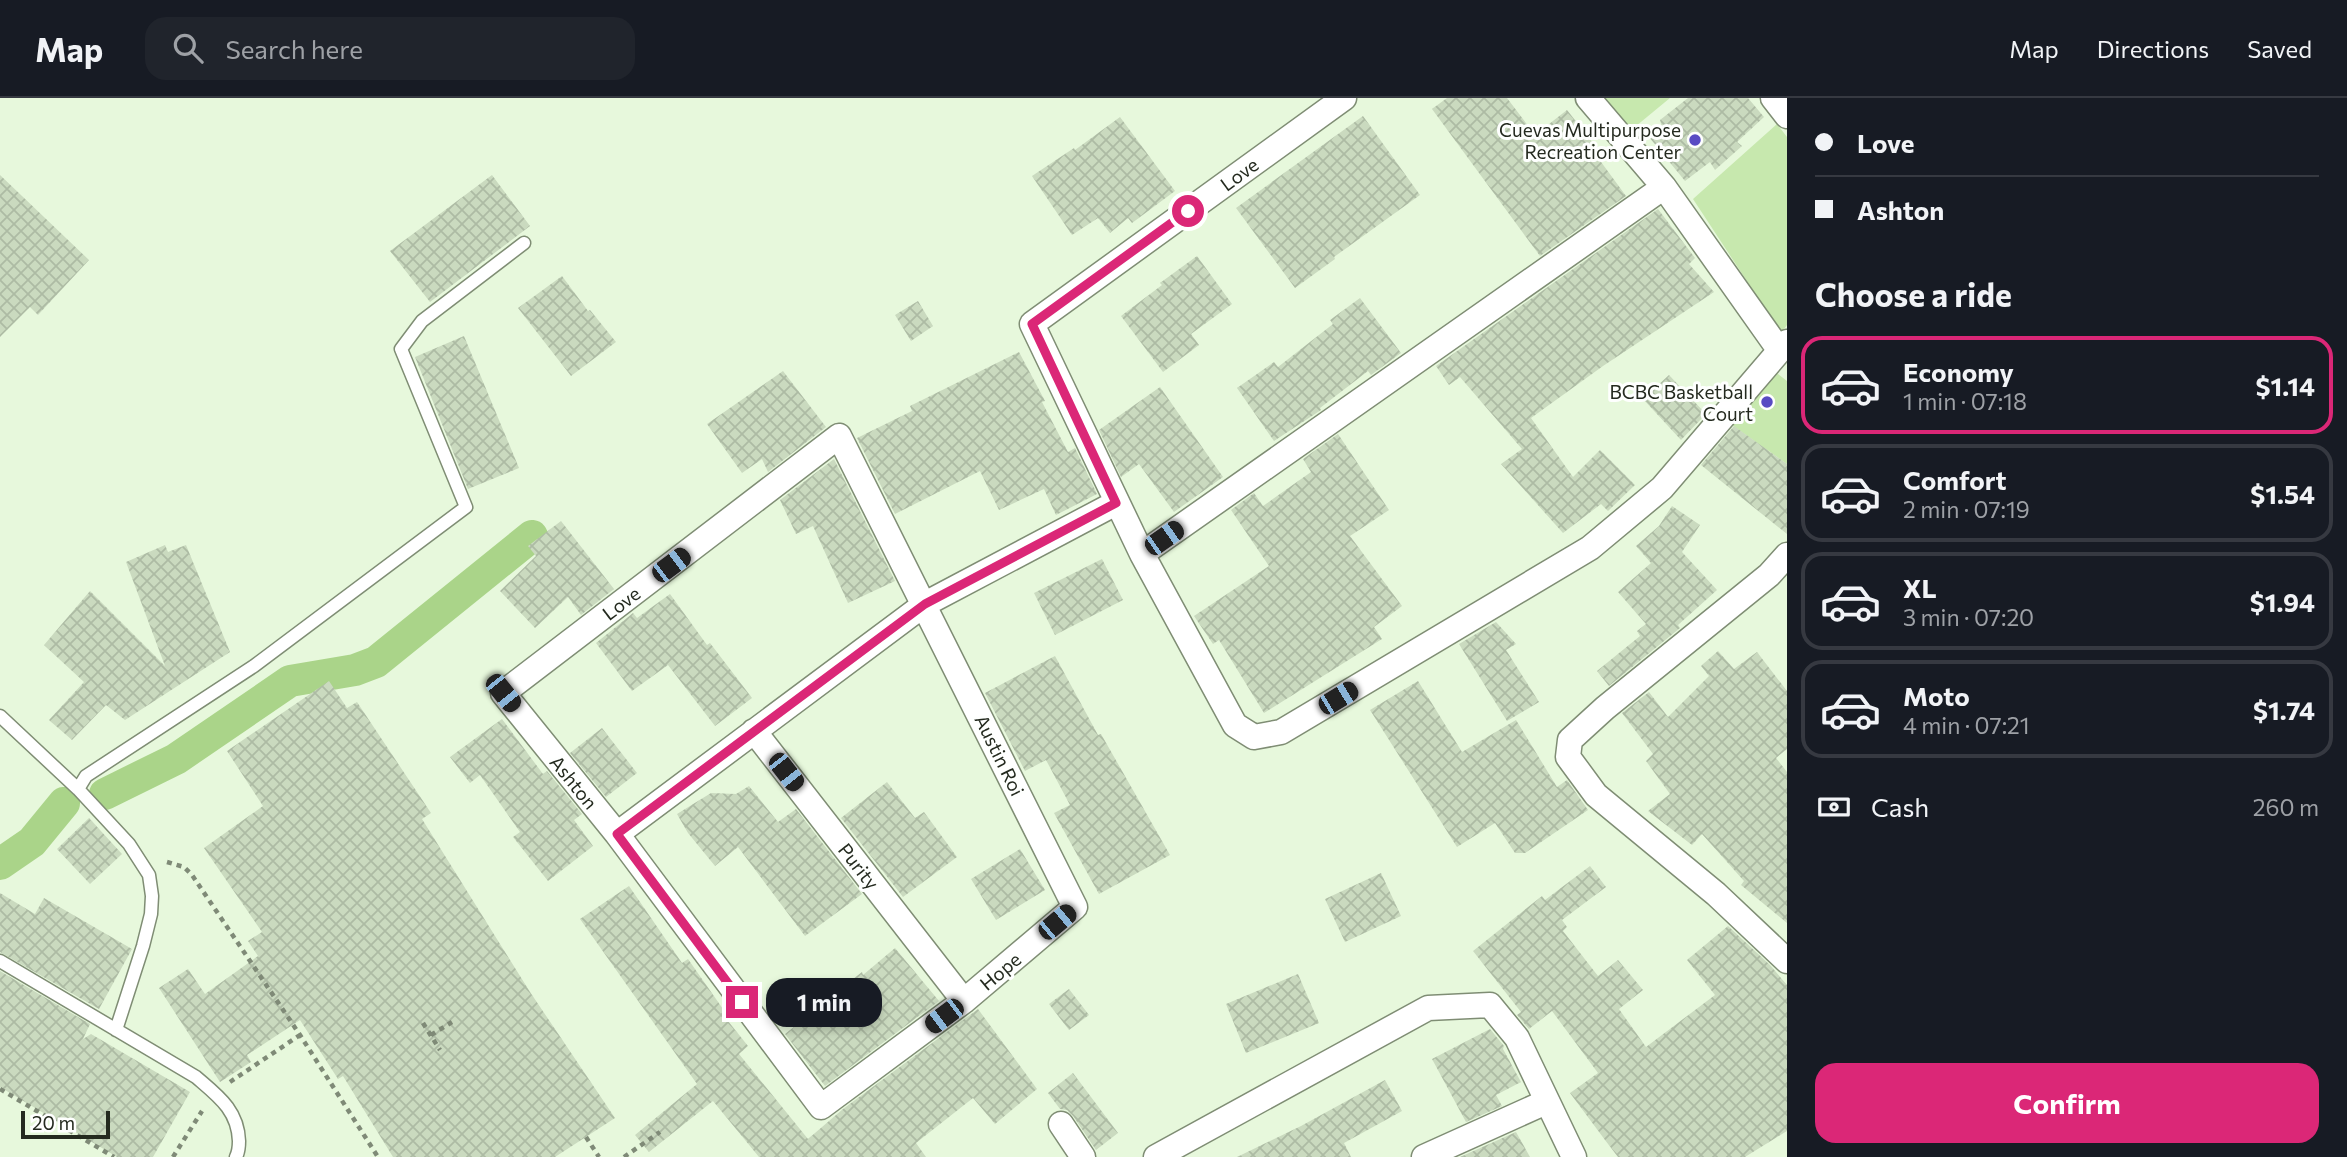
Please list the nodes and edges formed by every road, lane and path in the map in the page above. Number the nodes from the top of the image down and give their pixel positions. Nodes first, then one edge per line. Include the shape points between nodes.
1 (1344, 98) edge
2 (1588, 98) edge
3 (1773, 98) edge
4 (1787, 116) edge
5 (1664, 187) junction
6 (524, 243) dead end
7 (1784, 346) edge
8 (1116, 503) junction
9 (1142, 554) junction
10 (1787, 555) edge
11 (925, 604) junction
12 (503, 693) joint
13 (0, 716) edge
14 (754, 731) junction
15 (78, 789) junction
16 (617, 834) junction
17 (161, 858) dead end
18 (1075, 906) joint
19 (0, 961) edge
20 (1787, 961) edge
21 (964, 1001) junction
22 (452, 1022) dead end
23 (423, 1023) dead end
24 (116, 1030) junction
25 (300, 1035) junction
26 (431, 1035) junction
27 (440, 1050) dead end
28 (0, 1089) edge
29 (214, 1093) junction
30 (1546, 1102) junction
31 (821, 1107) joint
32 (1061, 1124) dead end
33 (660, 1132) dead end
34 (586, 1137) dead end
35 (114, 1157) edge
36 (173, 1157) edge
37 (236, 1157) edge
38 (378, 1157) edge
39 (599, 1157) edge
40 (624, 1157) edge
41 (1083, 1157) edge
42 (1156, 1157) edge
43 (1424, 1157) edge
44 (1574, 1157) edge

1 - 8 street, Love via 1032,324
2 - 5 street
3 - 4 street
5 - 7 street
5 - 9 street
6 - 15 lane via 422,321 401,349 466,507 254,666 86,776
7 - 9 street via 1662,488 1590,548 1281,732 1254,737 1235,725
8 - 9 street
8 - 11 street
10 - 20 street via 1769,575 1570,740 1568,757 1596,795 1716,894
11 - 12 street, Love via 839,436
11 - 14 street
11 - 18 street, Austin Roi
12 - 16 street, Ashton
13 - 15 lane
14 - 16 street
14 - 21 street, Purity
15 - 24 lane via 142,860 152,886 143,946
16 - 31 street, Ashton
17 - 25 path via 184,867 192,876
18 - 21 street, Hope
19 - 24 lane
21 - 31 street, Hope
22 - 26 path
23 - 26 path
24 - 29 lane via 196,1077
25 - 29 path
25 - 38 path
26 - 27 path
28 - 35 path
29 - 36 path
29 - 37 lane via 238,1125
30 - 42 street via 1517,1038 1490,1005 1428,1008
30 - 43 street
30 - 44 street
32 - 41 street
33 - 40 path
34 - 39 path

